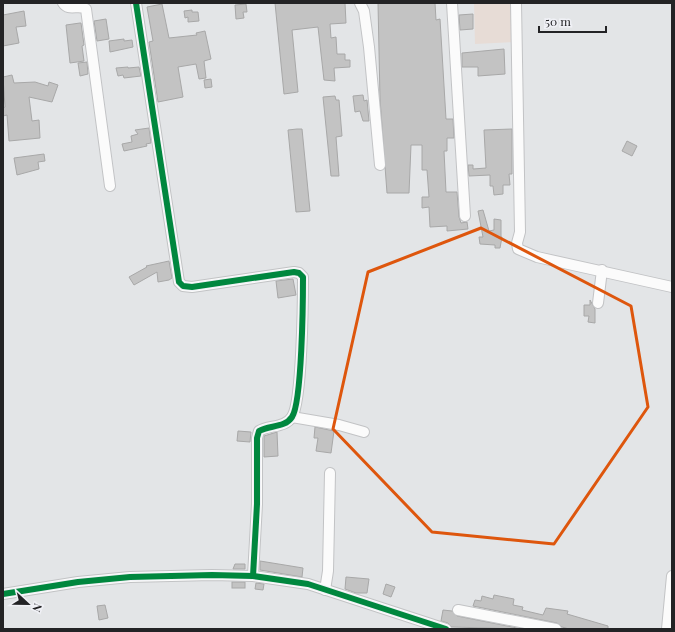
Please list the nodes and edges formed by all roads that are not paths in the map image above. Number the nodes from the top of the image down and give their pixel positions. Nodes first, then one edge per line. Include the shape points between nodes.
1 (63, 3) edge
2 (136, 3) edge
3 (360, 3) edge
4 (452, 3) edge
5 (516, 3) edge
6 (380, 165) dead end
7 (110, 186) dead end
8 (465, 216) dead end
9 (602, 270) junction
10 (672, 287) edge
11 (598, 303) dead end
12 (292, 417) junction
13 (364, 432) dead end
14 (330, 473) dead end
15 (253, 576) junction
16 (672, 576) edge
17 (325, 590) junction
18 (3, 594) edge
19 (458, 610) dead end
20 (446, 629) edge
21 (556, 629) edge
22 (666, 629) edge

1 - 7 street via 68,7 86,9
2 - 12 street via 179,282 183,286 192,287 294,272 303,277 298,392
3 - 6 street via 364,11 369,47
4 - 8 street
5 - 9 street via 520,232 518,249 537,257
9 - 10 street
9 - 11 street
12 - 13 street
12 - 15 street via 285,424 264,428 259,431 257,438
14 - 17 street via 328,571
15 - 17 street via 308,584
15 - 18 street via 130,576
16 - 22 street
17 - 20 street
19 - 21 street

